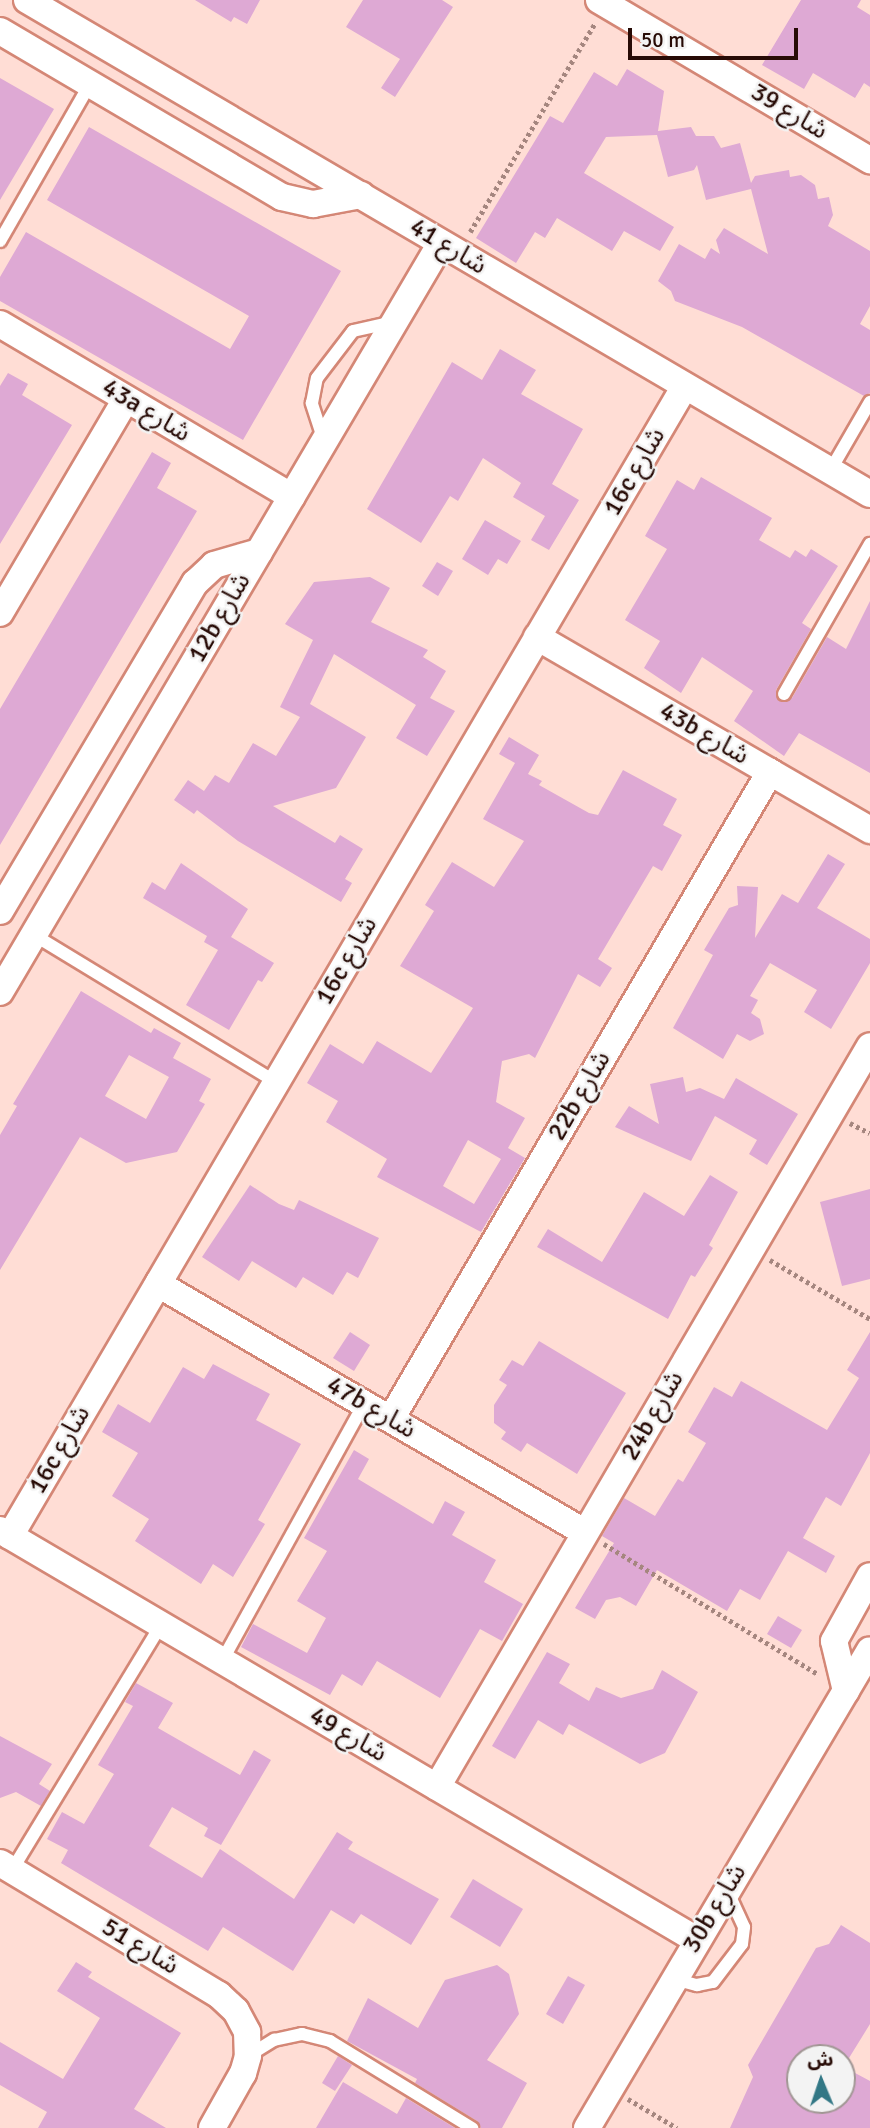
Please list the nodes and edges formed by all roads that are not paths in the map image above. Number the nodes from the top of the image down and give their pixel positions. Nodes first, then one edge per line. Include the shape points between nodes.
1 (27, 0) edge
2 (602, 2) edge
3 (0, 31) edge
4 (90, 84) junction
5 (870, 160) edge
6 (362, 195) junction
7 (0, 241) edge
8 (449, 248) junction
9 (394, 322) junction
10 (0, 324) edge
11 (685, 386) junction
12 (126, 399) junction
13 (870, 402) edge
14 (324, 442) junction
15 (830, 471) junction
16 (870, 494) edge
17 (292, 497) junction
18 (870, 544) edge
19 (259, 552) junction
20 (0, 613) edge
21 (537, 637) junction
22 (784, 694) dead end
23 (770, 772) junction
24 (870, 830) edge
25 (0, 911) edge
26 (34, 935) junction
27 (0, 992) edge
28 (870, 1046) edge
29 (276, 1082) junction
30 (158, 1284) junction
31 (364, 1404) junction
32 (391, 1419) junction
33 (5, 1533) edge
34 (585, 1533) junction
35 (870, 1576) edge
36 (160, 1625) junction
37 (870, 1650) edge
38 (222, 1661) junction
39 (846, 1690) junction
40 (437, 1787) junction
41 (6, 1866) edge
42 (727, 1889) junction
43 (697, 1940) junction
44 (674, 1979) junction
45 (248, 2056) junction
46 (212, 2128) edge
47 (472, 2128) edge
48 (587, 2128) edge

1 - 6 street, شارع 41
2 - 5 street, شارع 39
3 - 4 street
4 - 6 street via 292,201 323,204
4 - 7 lane
6 - 8 street, شارع 41
8 - 9 street, 12b شارع
8 - 11 street, شارع 41
9 - 14 street, 12b شارع
9 - 14 lane via 353,331 317,378 312,403
10 - 12 street, 43a شارع
11 - 15 street, شارع 41
11 - 21 street, 16c شارع
12 - 17 street, 43a شارع
12 - 20 street
13 - 15 lane
14 - 17 street, 12b شارع
15 - 16 street, شارع 41
17 - 19 street, 12b شارع
18 - 22 lane
19 - 25 street via 214,565 195,583
19 - 26 street, 12b شارع
21 - 23 street, 43b شارع
21 - 29 street, 16c شارع
23 - 24 street, 43b شارع
23 - 32 street, 22b شارع
26 - 27 street, 12b شارع
26 - 29 lane
28 - 34 street, 24b شارع
29 - 30 street, 16c شارع
30 - 31 street, 47b شارع
30 - 33 street, 16c شارع
31 - 32 street, 47b شارع
31 - 38 lane
32 - 34 street, 47b شارع
33 - 36 street, شارع 49
34 - 40 street, 24b شارع
35 - 39 street via 834,1641 835,1662
36 - 38 street, شارع 49
36 - 41 lane
37 - 39 street, 30b شارع
38 - 40 street, شارع 49
39 - 42 street, 30b شارع
40 - 43 street, شارع 49
41 - 45 street, شارع 51 via 219,1995 236,2011 247,2032
42 - 43 street, 30b شارع
42 - 44 lane via 744,1927 742,1944 713,1982
43 - 44 street, 30b شارع
44 - 48 street, 30b شارع
45 - 46 street
45 - 47 lane via 274,2040 292,2036 330,2041

